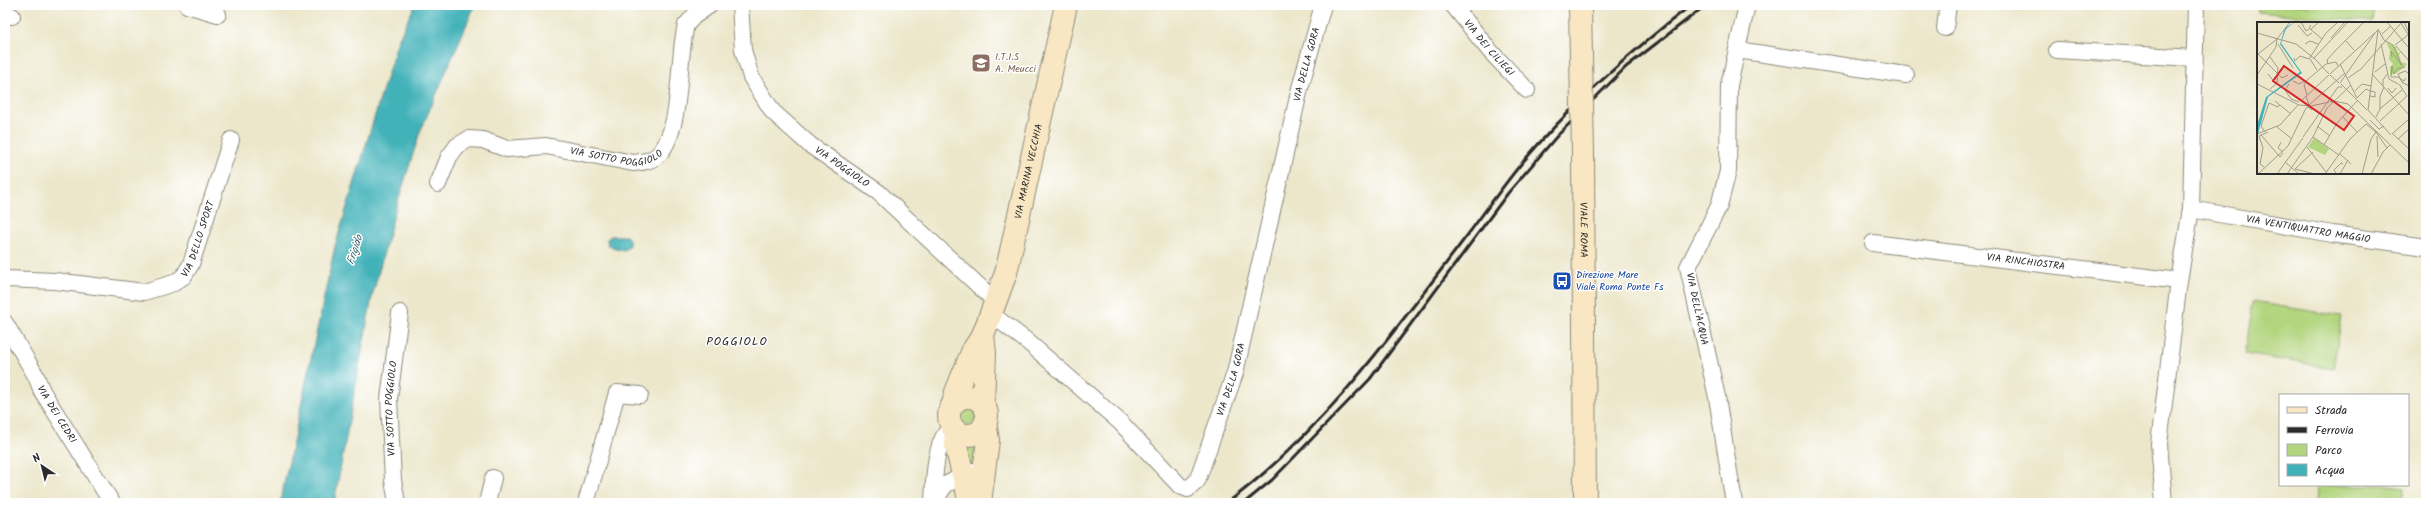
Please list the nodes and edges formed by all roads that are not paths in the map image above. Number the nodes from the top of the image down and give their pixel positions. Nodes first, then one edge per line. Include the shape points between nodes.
1 (187, 5) edge
2 (710, 5) edge
3 (740, 5) edge
4 (1066, 5) edge
5 (1323, 5) edge
6 (1453, 5) edge
7 (1747, 5) edge
8 (1948, 5) edge
9 (2196, 5) edge
10 (1580, 6) edge
11 (218, 14) dead end
12 (1946, 28) dead end
13 (1737, 50) junction
14 (2057, 50) dead end
15 (2194, 58) junction
16 (1906, 75) dead end
17 (1527, 90) dead end
18 (231, 140) dead end
19 (438, 184) dead end
20 (2191, 209) junction
21 (1873, 243) dead end
22 (2426, 247) edge
23 (5, 279) edge
24 (2179, 281) junction
25 (993, 307) junction
26 (400, 313) dead end
27 (5, 323) edge
28 (983, 335) junction
29 (640, 395) dead end
30 (953, 404) junction
31 (984, 414) junction
32 (953, 428) junction
33 (985, 467) junction
34 (963, 474) junction
35 (493, 478) dead end
36 (112, 503) edge
37 (397, 503) edge
38 (487, 503) edge
39 (586, 503) edge
40 (933, 503) edge
41 (970, 503) edge
42 (980, 503) edge
43 (1585, 503) edge
44 (1734, 503) edge
45 (2164, 503) edge

1 - 11 street
2 - 19 street, VIA SOTTO POGGIOLO via 686,25 670,135 659,154 647,162 633,163 546,146 507,149 483,140 469,139 457,146 449,157
3 - 25 street, VIA POGGIOLO via 743,50 751,77 773,112 810,145 878,192
4 - 25 main road, VIA MARINA VECCHIA via 1006,273
5 - 25 street, VIA DELLA GORA via 1300,88 1235,373 1197,481 1188,489 1180,486 1120,422 1028,342
6 - 17 street, VIA DEI CILIEGI via 1490,51
7 - 13 street, VIA DELL'ACQUA
8 - 12 street
9 - 15 street
10 - 43 main road, VIALE ROMA, bridge
13 - 16 street
13 - 44 street, VIA DELL'ACQUA via 1729,85 1728,171 1719,206 1688,267 1717,397
14 - 15 street
15 - 20 street
18 - 23 street, VIA DELLO SPORT via 191,264 184,276 174,283 144,292 55,281
20 - 22 street, VIA VENTIQUATTRO MAGGIO via 2332,234
20 - 24 street
21 - 24 street, VIA RINCHIOSTRA
24 - 45 street via 2159,444
25 - 28 main road, VIA MARINA VECCHIA
26 - 37 street, VIA SOTTO POGGIOLO via 389,398 393,480
27 - 36 street, VIA DEI CEDRI via 49,402
28 - 30 main road, VIA MARINA VECCHIA via 966,367
28 - 31 main road, VIA MARINA VECCHIA
29 - 39 street via 616,394
30 - 31 main road via 968,397
30 - 32 main road via 948,415
31 - 32 main road via 982,428 973,434 962,434
31 - 33 main road, VIA MARINA VECCHIA via 988,432
32 - 34 main road
32 - 40 street via 943,437 936,463
33 - 34 street
33 - 42 main road, VIA MARINA VECCHIA
34 - 40 street via 945,485
34 - 41 main road
35 - 38 street

